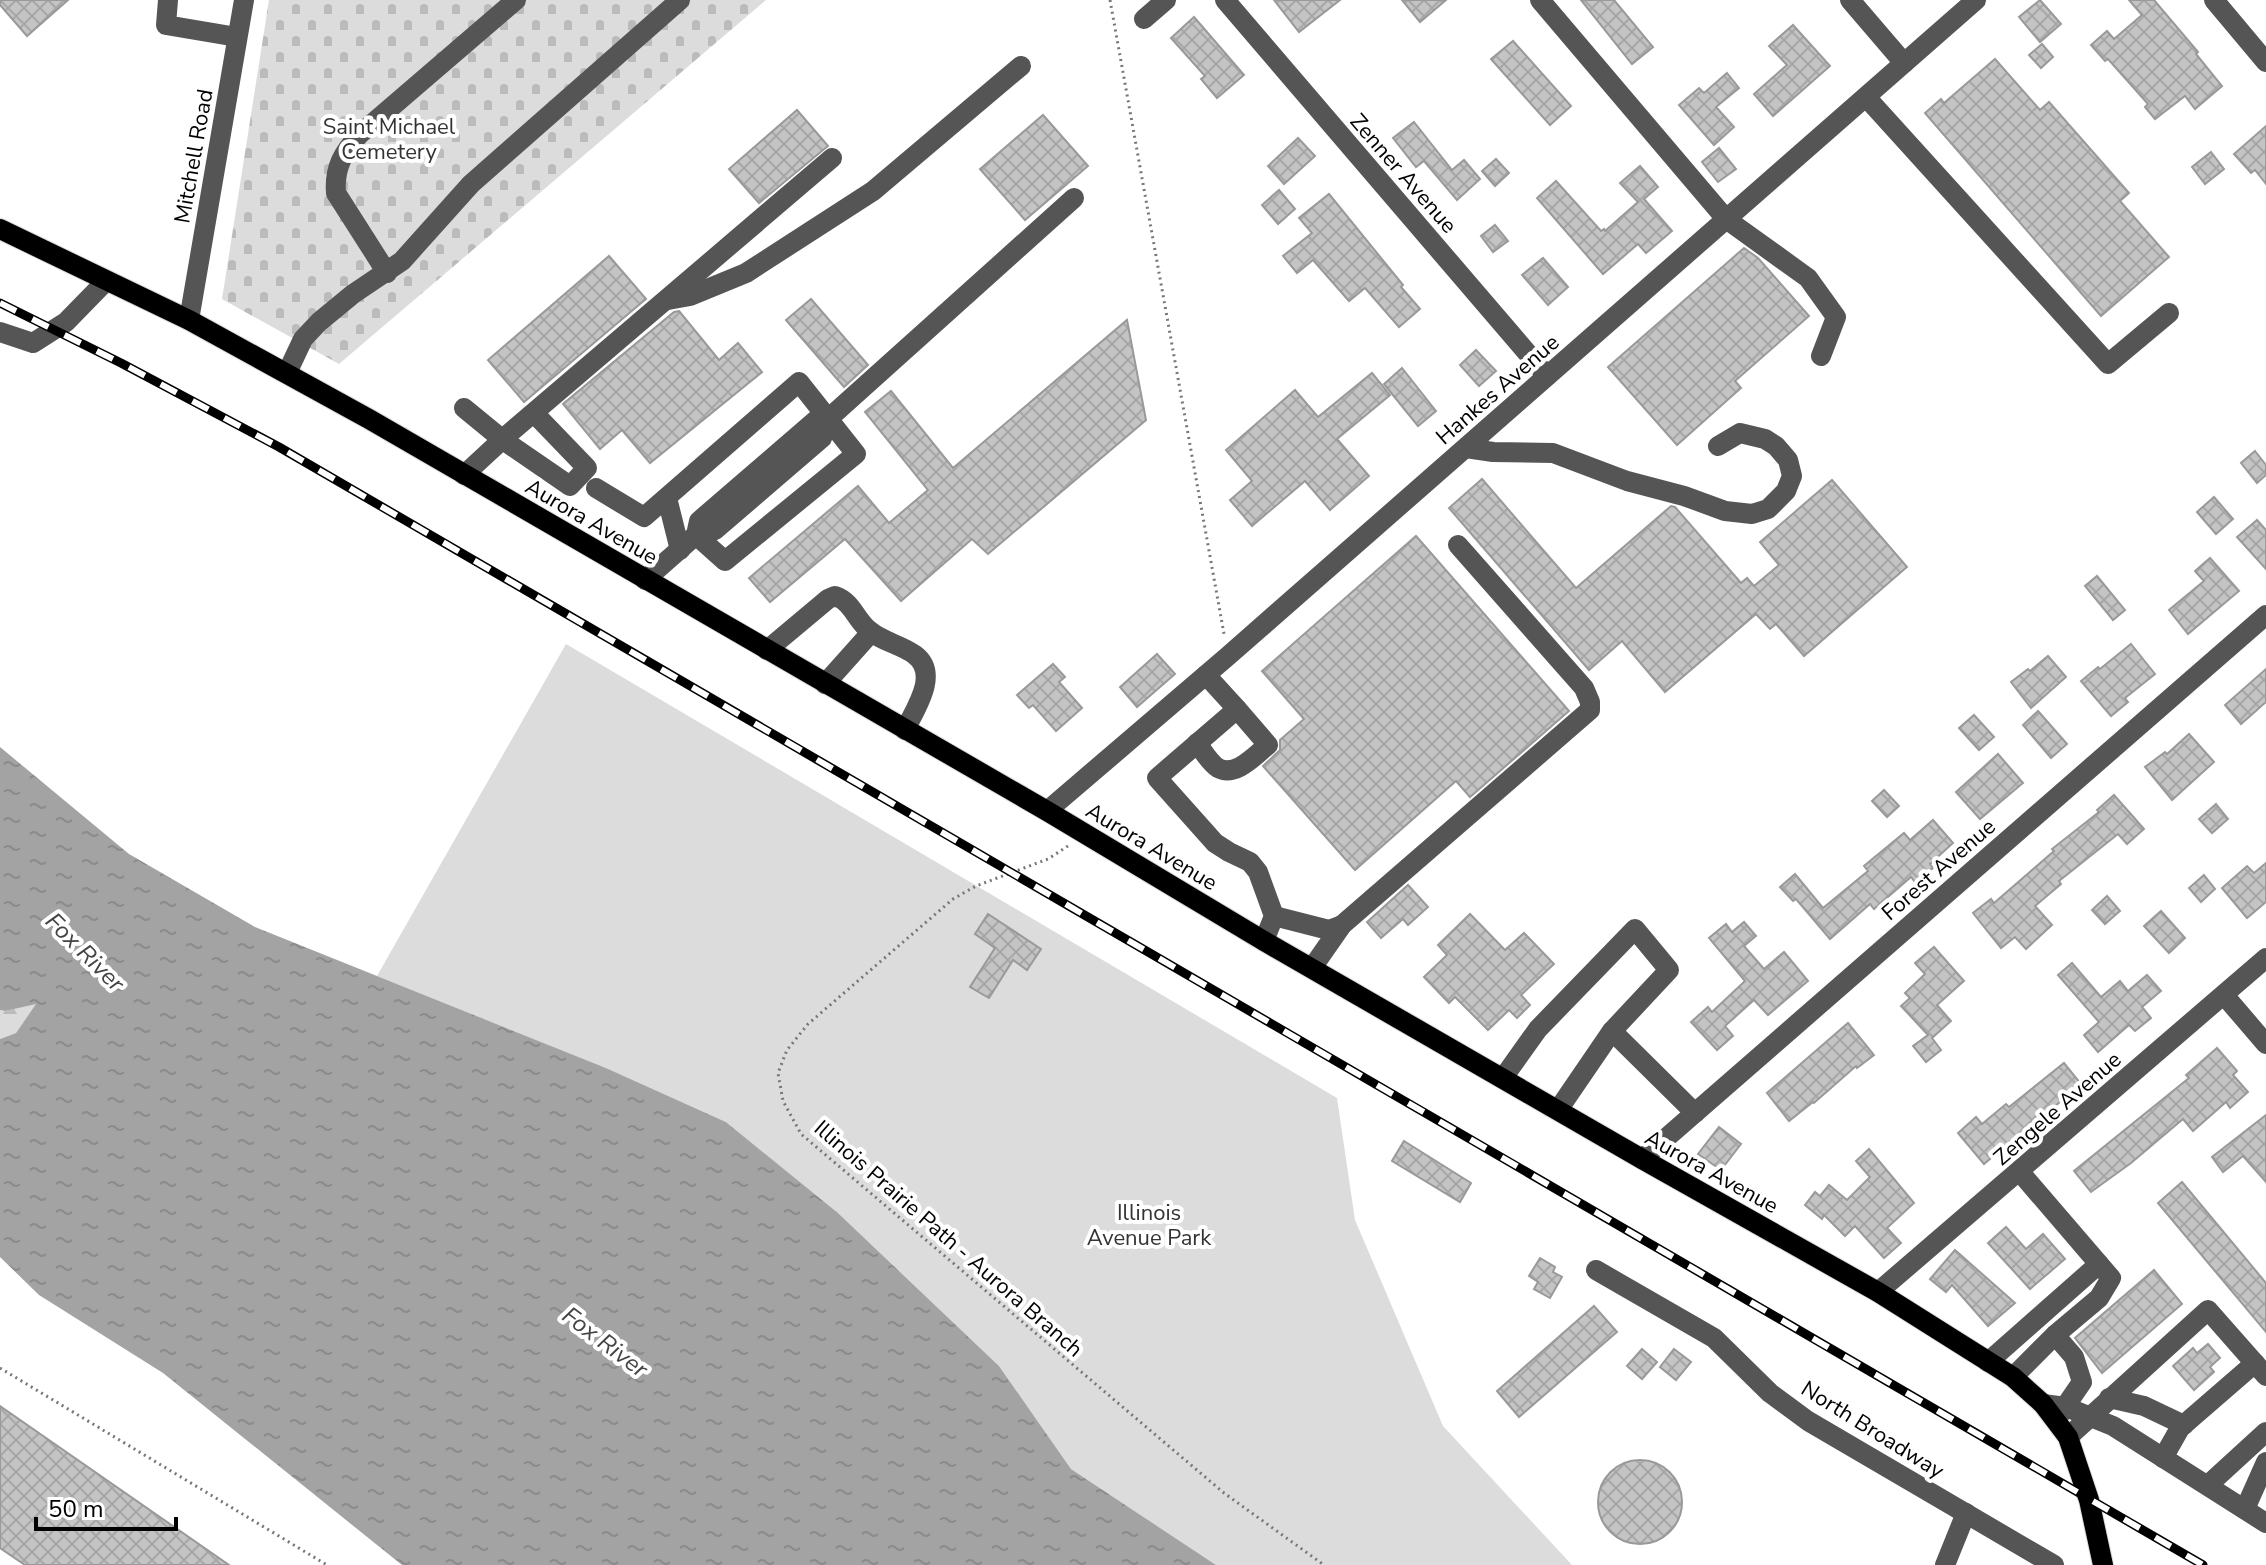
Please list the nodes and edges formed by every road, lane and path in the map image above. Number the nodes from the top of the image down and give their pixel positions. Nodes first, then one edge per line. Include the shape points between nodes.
1 (168, 0) edge
2 (244, 0) edge
3 (516, 0) edge
4 (680, 0) edge
5 (1110, 0) edge
6 (1166, 0) edge
7 (1225, 0) edge
8 (1540, 0) edge
9 (1850, 0) edge
10 (1976, 0) edge
11 (2214, 0) edge
12 (1144, 19) dead end
13 (237, 37) junction
14 (2266, 62) edge
15 (1904, 63) junction
16 (1021, 66) dead end
17 (1866, 97) junction
18 (832, 158) dead end
19 (1074, 198) dead end
20 (1726, 219) junction
21 (0, 229) edge
22 (387, 273) junction
23 (106, 281) junction
24 (668, 300) junction
25 (2169, 313) dead end
26 (189, 320) junction
27 (0, 332) edge
28 (1821, 356) dead end
29 (287, 373) junction
30 (1547, 376) junction
31 (464, 408) dead end
32 (534, 413) junction
33 (828, 419) junction
34 (503, 440) junction
35 (1718, 446) dead end
36 (1466, 448) junction
37 (464, 475) junction
38 (596, 488) dead end
39 (667, 498) junction
40 (696, 535) junction
41 (1458, 545) dead end
42 (680, 550) junction
43 (645, 580) junction
44 (2266, 615) edge
45 (868, 630) junction
46 (767, 650) junction
47 (1228, 656) junction
48 (1206, 675) junction
49 (825, 684) junction
50 (1237, 709) junction
51 (905, 730) junction
52 (1197, 743) junction
53 (1047, 811) junction
54 (1082, 832) junction
55 (1274, 916) junction
56 (1342, 925) junction
57 (1264, 941) junction
58 (2266, 958) edge
59 (1312, 968) junction
60 (2224, 995) junction
61 (1612, 1031) junction
62 (2266, 1044) edge
63 (1503, 1078) junction
64 (1558, 1110) junction
65 (1695, 1113) junction
66 (1642, 1159) junction
67 (2020, 1172) junction
68 (2099, 1264) junction
69 (1596, 1270) dead end
70 (1878, 1292) junction
71 (2055, 1335) junction
72 (1988, 1362) junction
73 (0, 1368) edge
74 (2260, 1370) edge
75 (2013, 1377) junction
76 (2109, 1398) junction
77 (2055, 1410) junction
78 (2088, 1416) junction
79 (2184, 1425) junction
80 (2266, 1432) edge
81 (2068, 1437) junction
82 (2163, 1458) junction
83 (2266, 1462) edge
84 (2208, 1485) junction
85 (2245, 1509) junction
86 (1966, 1513) junction
87 (2266, 1523) edge
88 (327, 1565) edge
89 (1324, 1565) edge
90 (1945, 1565) edge
91 (2054, 1565) edge
92 (2103, 1565) edge

1 - 13 street via 166,25
2 - 13 street, Mitchell Road
3 - 22 street via 360,134 341,157 336,193
4 - 22 street via 471,184
5 - 47 path
6 - 12 street
7 - 30 street, Zenner Avenue
8 - 20 street
9 - 15 street
10 - 15 street, Hankes Avenue
11 - 14 street
13 - 26 street, Mitchell Road
15 - 17 street, Hankes Avenue
16 - 24 street via 873,191 746,273
17 - 20 street, Hankes Avenue
17 - 25 street via 2108,364
18 - 24 street
19 - 33 street
20 - 28 street via 1808,278 1836,317
20 - 30 street, Hankes Avenue
21 - 23 main road, Aurora Avenue
22 - 29 street via 309,331
23 - 26 main road, Aurora Avenue
23 - 27 street via 66,322 33,343
24 - 32 street
26 - 29 main road, Aurora Avenue
29 - 37 main road, Aurora Avenue
30 - 36 street, Hankes Avenue
31 - 34 street
32 - 34 street
32 - 34 street via 587,468 570,486
33 - 39 street via 799,382
33 - 40 street via 822,438 715,530
33 - 40 street via 856,454 725,561
34 - 37 street
35 - 36 street via 1740,433 1776,446 1792,476 1786,491 1768,509 1752,514 1725,511 1553,453
36 - 47 street, Hankes Avenue
37 - 43 main road, Aurora Avenue
38 - 39 street via 644,517
39 - 42 street
40 - 42 street
41 - 56 street via 1584,688 1590,710
42 - 43 street
43 - 46 main road, Aurora Avenue
44 - 65 street, Forest Avenue
45 - 46 street via 844,599 835,596
45 - 49 street
45 - 51 street via 923,664 927,678
46 - 49 main road, Aurora Avenue
47 - 48 street, Hankes Avenue
48 - 50 street
48 - 53 street, Hankes Avenue
49 - 51 main road, Aurora Avenue
50 - 52 street
50 - 52 street via 1268,745 1228,770 1214,764
51 - 53 main road, Aurora Avenue
52 - 55 street via 1157,778 1215,843 1250,862
53 - 54 main road, Aurora Avenue
54 - 57 main road, Aurora Avenue
54 - 89 path, Illinois Prairie Path - Aurora Branch via 1048,859 953,899 808,1024 787,1050 778,1073 783,1101 801,1134 1224,1493
55 - 56 street via 1329,930
55 - 57 street
56 - 59 street
57 - 59 main road, Aurora Avenue
58 - 60 street, Zengele Avenue
59 - 63 main road, Aurora Avenue
60 - 62 street
60 - 67 street, Zengele Avenue
61 - 63 street via 1669,970 1635,929 1538,1029
61 - 64 street
61 - 65 street
63 - 64 main road, Aurora Avenue
64 - 66 main road, Aurora Avenue
65 - 66 street, Forest Avenue
66 - 70 main road, Aurora Avenue
67 - 68 street
67 - 70 street, Zengele Avenue
68 - 71 street via 2111,1278 2099,1298
68 - 72 street
69 - 86 street, North Broadway via 1714,1338 1770,1393 1808,1421
70 - 72 main road, Aurora Avenue
71 - 75 street
71 - 77 street via 2074,1357 2082,1382
72 - 75 main road, Aurora Avenue
73 - 88 path
74 - 76 street via 2208,1310
74 - 79 street
75 - 77 main road, Aurora Avenue
76 - 78 street
76 - 79 street via 2144,1406
77 - 78 street, Aurora Avenue
77 - 81 main road
78 - 81 street
78 - 82 street, Aurora Avenue
79 - 82 street
80 - 84 street
81 - 92 main road
82 - 84 street, Aurora Avenue
83 - 85 street
84 - 85 street, Aurora Avenue
85 - 87 street, Aurora Avenue
86 - 90 street
86 - 91 street, North Broadway

